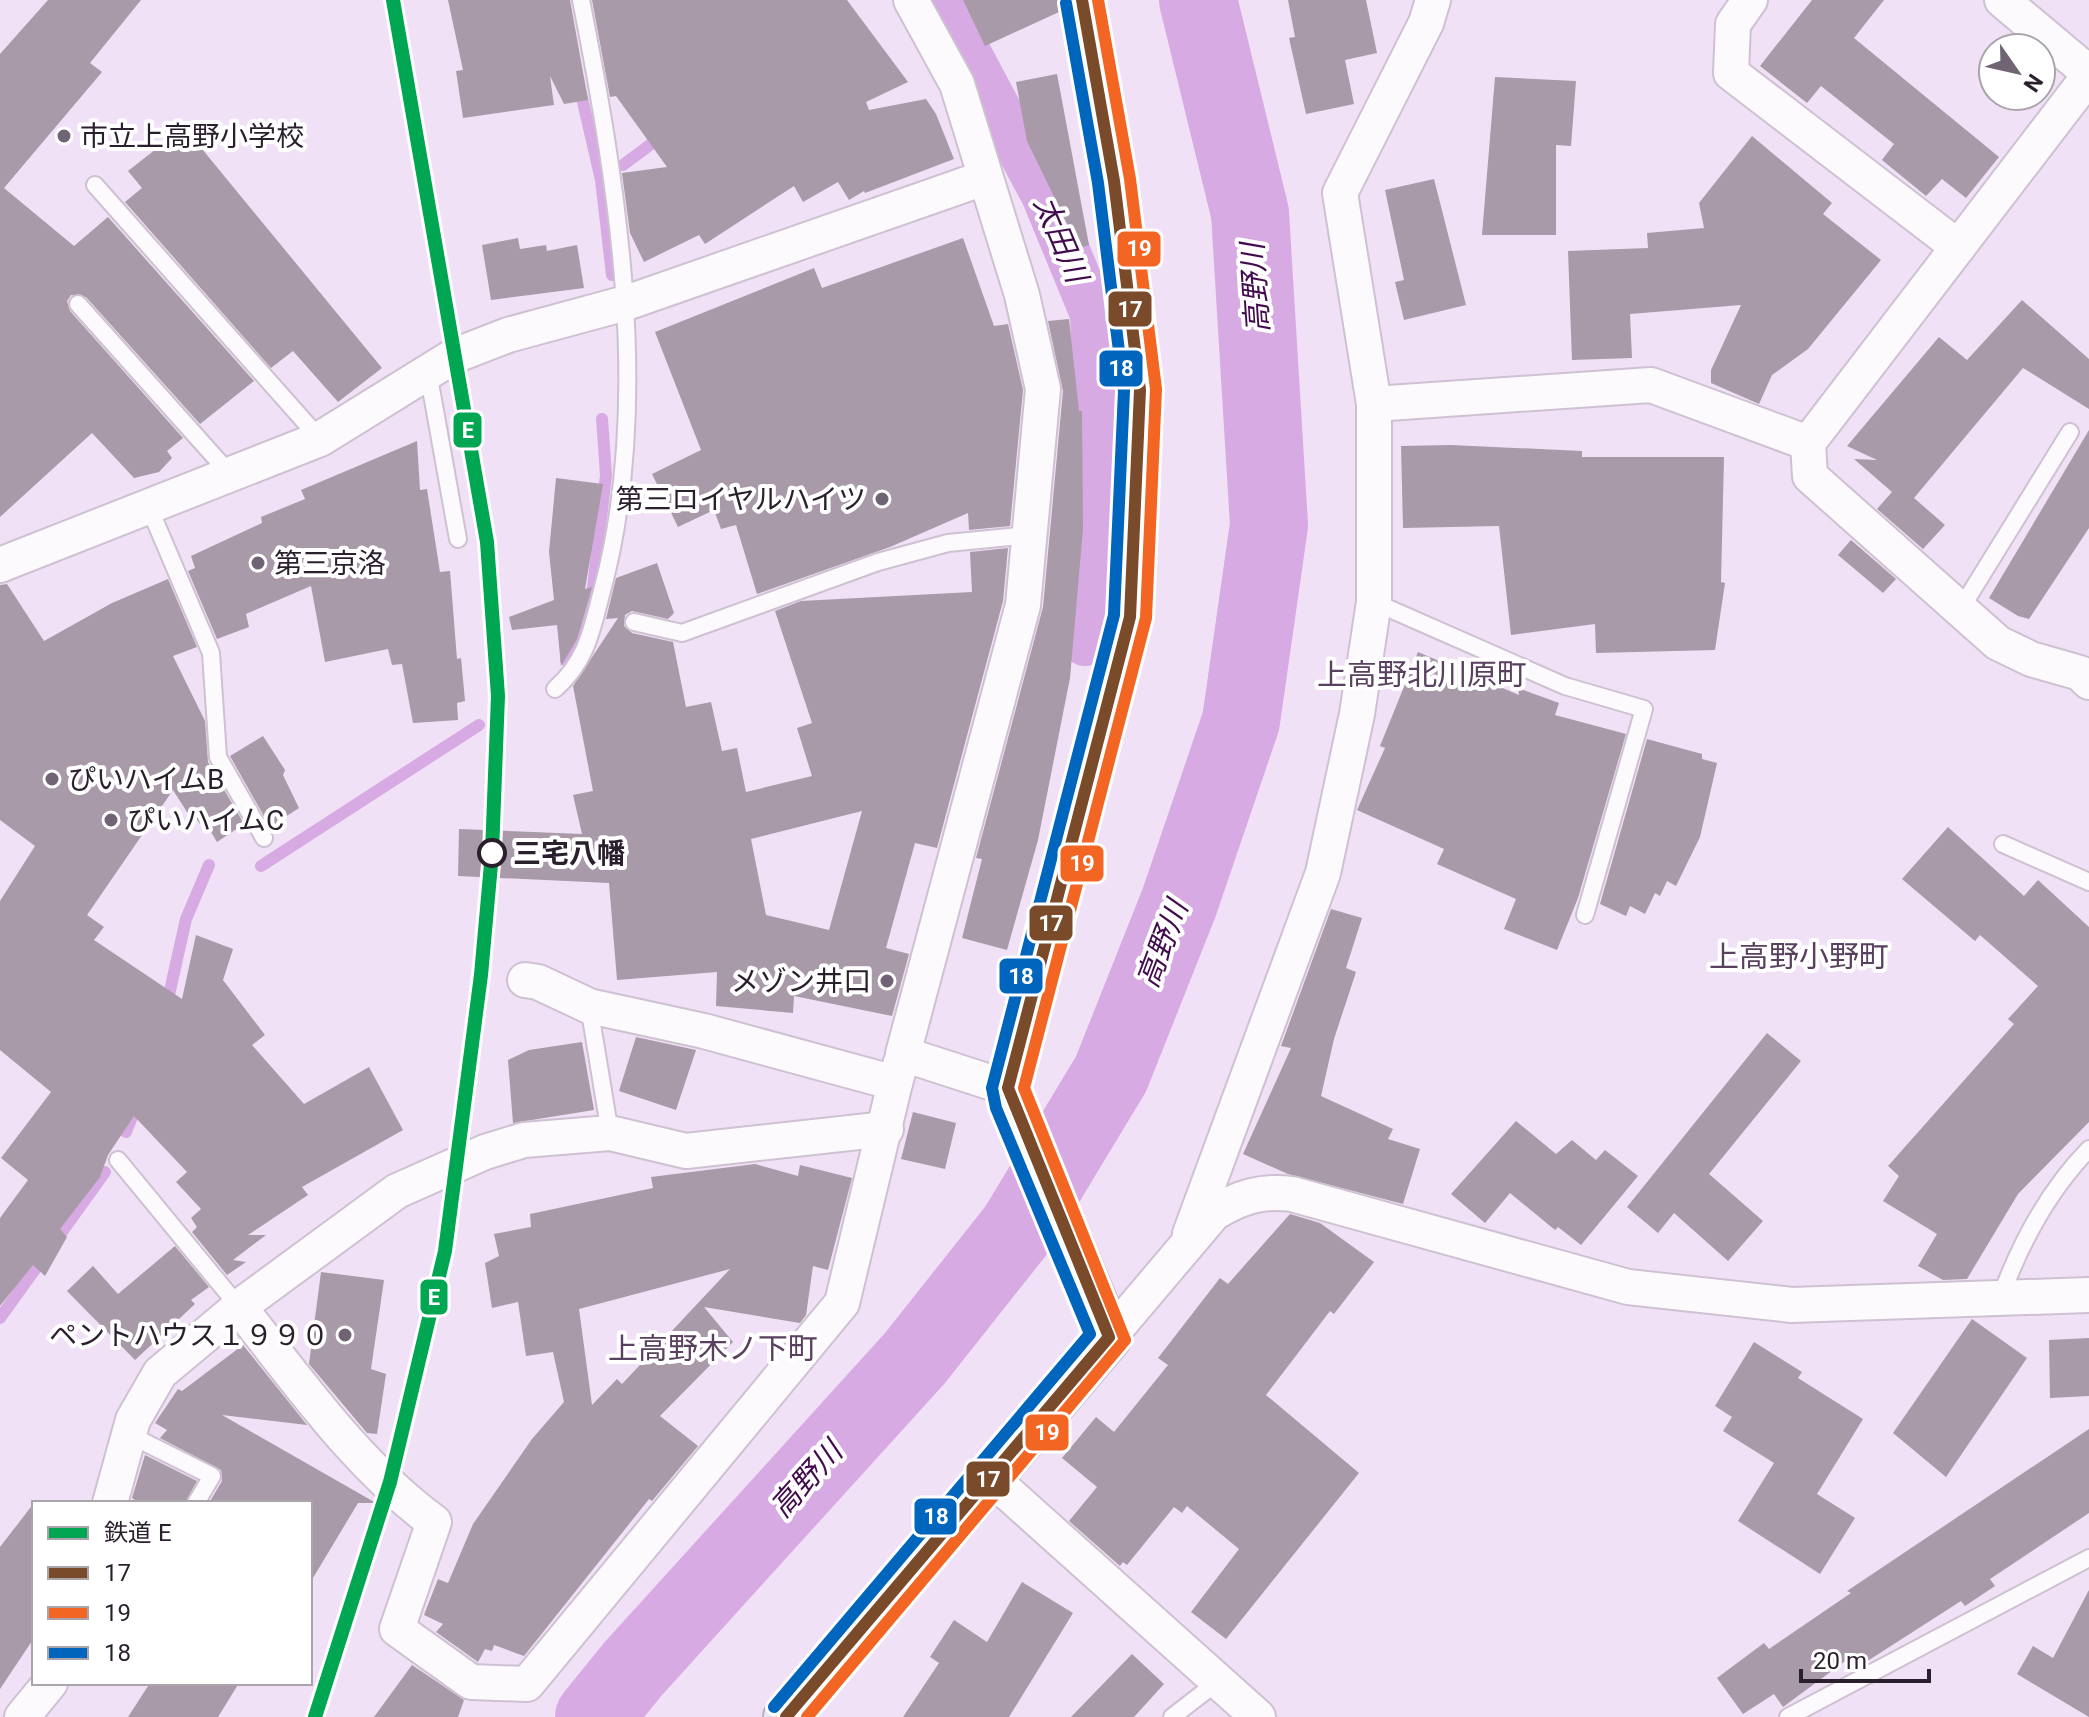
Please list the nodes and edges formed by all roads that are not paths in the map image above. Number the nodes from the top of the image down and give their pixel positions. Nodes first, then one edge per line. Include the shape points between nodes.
1 (581, 0) edge
2 (911, 0) edge
3 (1082, 0) edge
4 (1433, 0) edge
5 (1750, 0) edge
6 (2002, 0) edge
7 (2089, 74) edge
8 (984, 178) junction
9 (95, 185) dead end
10 (1958, 247) junction
11 (626, 303) junction
12 (78, 304) dead end
13 (428, 372) junction
14 (1374, 404) junction
15 (2070, 432) dead end
16 (320, 439) junction
17 (1808, 443) junction
18 (230, 474) junction
19 (149, 507) junction
20 (1029, 535) junction
21 (458, 539) dead end
22 (0, 565) edge
23 (1374, 602) junction
24 (1960, 610) junction
25 (634, 622) dead end
26 (2089, 682) edge
27 (555, 689) dead end
28 (264, 838) dead end
29 (2003, 844) dead end
30 (2089, 882) edge
31 (1585, 915) dead end
32 (525, 980) dead end
33 (589, 1006) junction
34 (899, 1069) junction
35 (1009, 1095) junction
36 (886, 1129) junction
37 (610, 1133) junction
38 (2089, 1149) edge
39 (118, 1160) dead end
40 (1184, 1249) junction
41 (2089, 1295) edge
42 (2001, 1296) junction
43 (239, 1307) junction
44 (1103, 1319) junction
45 (128, 1434) junction
46 (989, 1476) junction
47 (111, 1501) edge
48 (197, 1501) edge
49 (2089, 1558) edge
50 (1216, 1683) junction
51 (48, 1685) edge
52 (22, 1717) edge
53 (786, 1717) edge
54 (1172, 1717) edge
55 (1258, 1717) edge
56 (1788, 1717) edge

1 - 11 lane
2 - 8 street via 957,84
3 - 35 highway via 1114,181 1140,390 1130,617
4 - 14 street via 1340,193
5 - 10 street via 1733,24 1731,73
6 - 7 street
7 - 10 street
8 - 11 street
8 - 20 street via 1022,295 1043,389
9 - 16 lane
10 - 17 street
11 - 13 street via 508,335
11 - 27 lane via 628,423 617,534 588,645 573,673
12 - 18 lane
13 - 16 street
13 - 21 lane
14 - 17 street via 1651,385
14 - 23 street
15 - 24 lane
16 - 18 street
17 - 24 street via 1810,476
18 - 19 street
19 - 22 street
19 - 28 lane via 211,653 218,757
20 - 25 lane via 948,543 878,562 682,633
20 - 34 street via 1023,605
23 - 31 lane via 1565,686 1644,709
23 - 40 street via 1357,714 1323,873
24 - 26 street via 1998,643 2080,673
29 - 30 lane
32 - 33 street
33 - 34 street
33 - 37 lane
34 - 35 street
34 - 36 street
35 - 44 highway
36 - 37 street via 686,1151
36 - 43 street via 842,1303 527,1684 471,1682 397,1629 434,1522 348,1443
37 - 43 street via 524,1140 397,1191
38 - 42 lane via 2066,1172 2017,1252
39 - 43 lane
40 - 42 street via 1214,1213 1267,1191 1628,1287 1792,1305
40 - 44 street
41 - 42 street
43 - 45 street via 160,1373
44 - 46 highway
45 - 47 street
45 - 48 lane via 212,1476
46 - 50 street
46 - 53 highway
49 - 56 lane
50 - 54 lane
50 - 55 street
51 - 52 street

